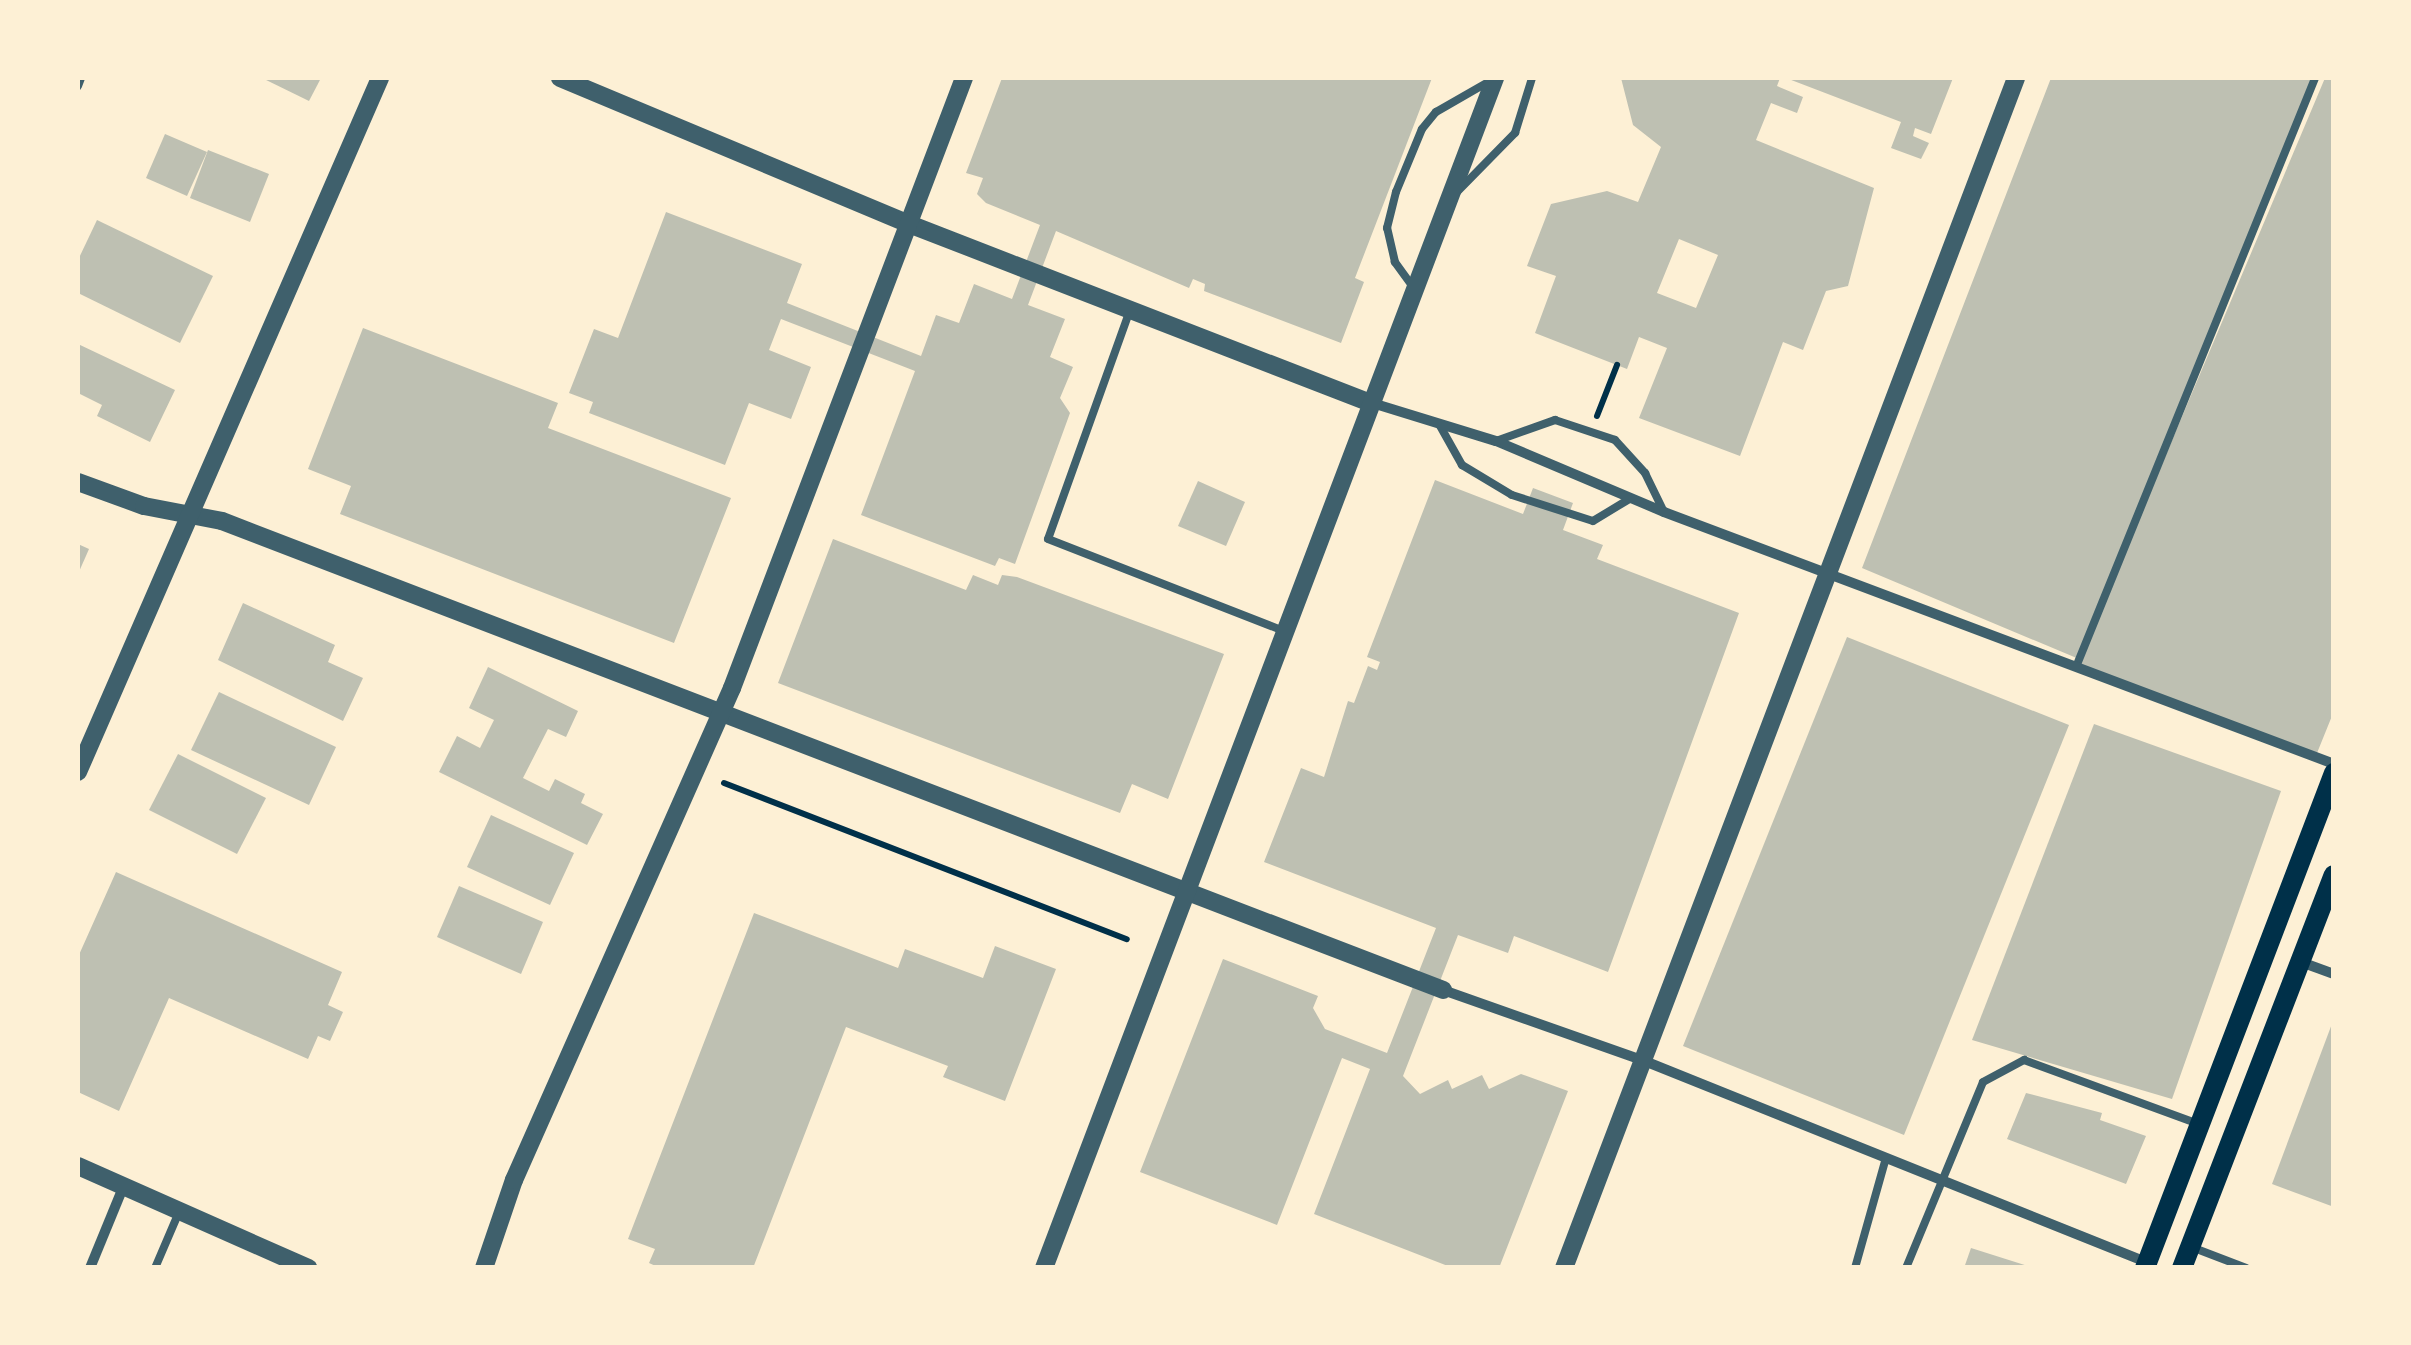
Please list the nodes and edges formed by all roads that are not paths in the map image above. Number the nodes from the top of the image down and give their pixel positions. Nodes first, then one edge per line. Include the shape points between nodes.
1 (81, 78) edge
2 (380, 78) edge
3 (560, 78) edge
4 (964, 78) edge
5 (1494, 78) edge
6 (1532, 78) edge
7 (2016, 78) edge
8 (2316, 78) edge
9 (78, 86) edge
10 (1446, 202) junction
11 (909, 224) junction
12 (1412, 287) junction
13 (1130, 310) junction
14 (1368, 402) junction
15 (1437, 420) junction
16 (1496, 442) junction
17 (78, 482) edge
18 (1631, 498) junction
19 (1664, 512) junction
20 (188, 517) junction
21 (1830, 574) junction
22 (1284, 631) junction
23 (2076, 667) junction
24 (719, 716) junction
25 (2334, 764) edge
26 (78, 772) edge
27 (2334, 773) edge
28 (2334, 875) edge
29 (1186, 896) junction
30 (2300, 962) junction
31 (2334, 974) edge
32 (1443, 990) joint
33 (1646, 1062) junction
34 (2200, 1124) junction
35 (1886, 1158) junction
36 (78, 1166) edge
37 (1942, 1181) junction
38 (124, 1186) junction
39 (180, 1211) junction
40 (2189, 1246) junction
41 (2152, 1266) edge
42 (90, 1268) edge
43 (155, 1268) edge
44 (308, 1268) edge
45 (484, 1268) edge
46 (1044, 1268) edge
47 (1564, 1268) edge
48 (1855, 1268) edge
49 (1906, 1268) edge
50 (2182, 1268) edge
51 (2246, 1268) edge

1 - 9 lane
2 - 20 street
3 - 11 street
4 - 11 street
5 - 10 street
5 - 12 lane via 1436,112 1396,192 1388,228 1395,262
6 - 10 lane via 1515,133
7 - 21 street
8 - 23 lane
10 - 12 street
11 - 13 street
11 - 24 street
12 - 14 street
13 - 14 street
13 - 22 lane via 1048,539
14 - 15 street
14 - 22 street
15 - 16 street
15 - 18 lane via 1462,465 1512,495 1593,522
16 - 18 street
16 - 19 lane via 1554,420 1592,431 1630,452
17 - 20 street
18 - 19 street
19 - 21 street
20 - 24 street via 222,521
20 - 26 street via 181,548
21 - 23 street
21 - 33 street
22 - 29 street
23 - 25 street
24 - 29 street
24 - 45 street via 514,1180
27 - 34 main road
28 - 30 main road
29 - 32 street
29 - 46 street
30 - 31 street
30 - 40 main road
32 - 33 street
33 - 35 street
33 - 47 street
34 - 37 lane via 2024,1060 1983,1082
34 - 41 main road
35 - 37 street
35 - 48 lane
36 - 38 street
37 - 41 street
37 - 49 lane
38 - 39 street
38 - 42 street
39 - 43 lane
39 - 44 street
40 - 50 main road
40 - 51 lane

